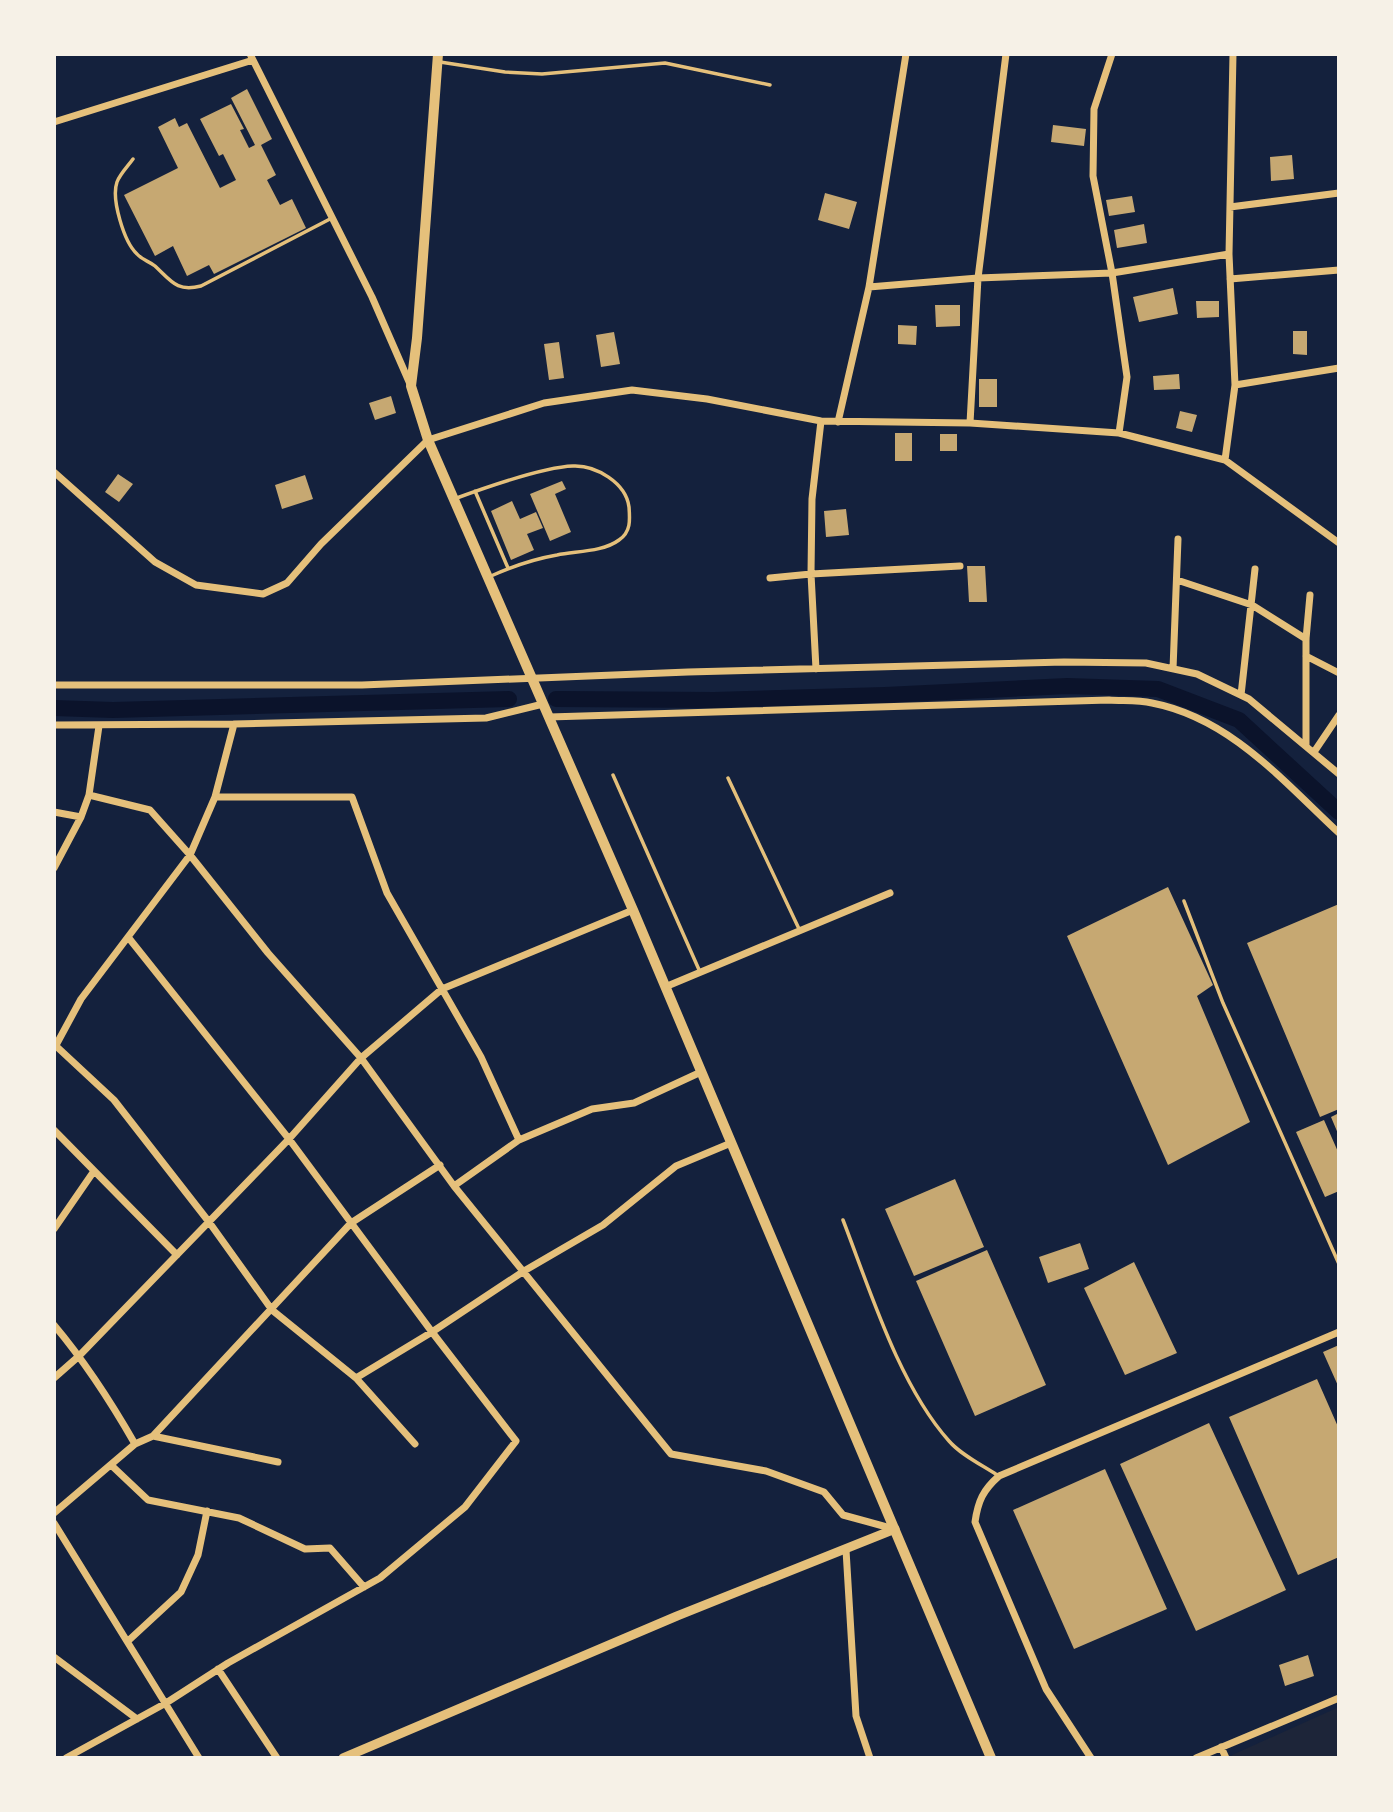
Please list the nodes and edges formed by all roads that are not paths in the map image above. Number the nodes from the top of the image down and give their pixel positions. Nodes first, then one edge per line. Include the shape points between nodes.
1 (1006, 54) edge
2 (1112, 54) edge
3 (1233, 54) edge
4 (904, 56) edge
5 (251, 57) edge
6 (438, 58) edge
7 (771, 85) dead end
8 (54, 122) edge
9 (133, 159) dead end
10 (1339, 193) edge
11 (1230, 207) junction
12 (332, 218) junction
13 (1229, 254) junction
14 (1339, 270) edge
15 (1112, 273) junction
16 (978, 278) junction
17 (1230, 279) junction
18 (869, 287) junction
19 (1339, 368) edge
20 (1235, 385) junction
21 (411, 386) junction
22 (821, 421) junction
23 (838, 422) junction
24 (970, 423) junction
25 (1119, 433) junction
26 (428, 440) junction
27 (1225, 460) junction
28 (54, 472) edge
29 (475, 491) junction
30 (452, 500) junction
31 (1178, 539) dead end
32 (1339, 543) edge
33 (960, 566) dead end
34 (508, 568) junction
35 (1255, 569) dead end
36 (811, 574) junction
37 (487, 578) junction
38 (770, 578) dead end
39 (1177, 580) junction
40 (1311, 595) dead end
41 (1252, 605) junction
42 (1306, 639) junction
43 (1306, 656) junction
44 (816, 669) junction
45 (1173, 669) junction
46 (1339, 673) edge
47 (530, 677) junction
48 (54, 685) edge
49 (1241, 695) junction
50 (543, 705) junction
51 (1339, 715) edge
52 (549, 717) junction
53 (234, 724) junction
54 (54, 725) edge
55 (99, 726) junction
56 (1306, 746) junction
57 (1314, 752) junction
58 (1339, 774) edge
59 (613, 775) dead end
60 (728, 778) dead end
61 (89, 795) junction
62 (215, 797) junction
63 (54, 812) edge
64 (81, 817) junction
65 (1339, 832) edge
66 (190, 855) junction
67 (54, 868) edge
68 (890, 893) dead end
69 (1184, 901) dead end
70 (633, 910) junction
71 (800, 931) junction
72 (128, 937) junction
73 (700, 972) junction
74 (665, 987) junction
75 (442, 989) junction
76 (55, 1047) edge
77 (361, 1058) junction
78 (701, 1072) junction
79 (54, 1130) edge
80 (289, 1139) junction
81 (519, 1140) junction
82 (732, 1143) junction
83 (440, 1166) junction
84 (94, 1171) junction
85 (454, 1186) junction
86 (843, 1220) dead end
87 (209, 1222) junction
88 (351, 1223) junction
89 (54, 1229) edge
90 (177, 1255) junction
91 (1339, 1264) edge
92 (524, 1271) junction
93 (272, 1310) junction
94 (54, 1325) edge
95 (432, 1332) junction
96 (1339, 1332) edge
97 (79, 1356) junction
98 (54, 1378) edge
99 (356, 1378) junction
100 (153, 1436) junction
101 (135, 1444) junction
102 (415, 1444) dead end
103 (278, 1462) dead end
104 (111, 1465) junction
105 (999, 1476) junction
106 (207, 1511) junction
107 (54, 1513) edge
108 (54, 1523) edge
109 (895, 1529) junction
110 (846, 1550) junction
111 (364, 1587) junction
112 (128, 1641) junction
113 (54, 1657) edge
114 (218, 1669) junction
115 (1339, 1698) edge
116 (166, 1703) junction
117 (137, 1718) junction
118 (1221, 1747) junction
119 (348, 1757) edge
120 (66, 1758) edge
121 (199, 1758) edge
122 (277, 1758) edge
123 (870, 1758) edge
124 (991, 1758) edge
125 (1091, 1758) edge
126 (1196, 1758) edge
127 (1226, 1758) edge

1 - 16 street
2 - 15 street via 1094,109 1093,176
3 - 11 street
4 - 18 street
5 - 8 street
5 - 12 street
6 - 7 lane via 505,72 542,74 665,63
6 - 21 main road
9 - 12 lane via 116,187 120,224 134,252 178,287 201,286
10 - 11 street
11 - 13 street
12 - 21 street
13 - 15 street
13 - 17 street
14 - 17 street
15 - 16 street
15 - 25 street via 1127,377
16 - 18 street
16 - 24 street
17 - 20 street
18 - 23 street
19 - 20 street
20 - 27 street
21 - 26 main road
22 - 23 street
22 - 26 street via 632,390 544,403
22 - 36 street via 811,499
23 - 24 street
24 - 25 street
25 - 27 street
26 - 28 street via 287,583 263,594 196,585 155,562
26 - 30 main road
27 - 32 street
29 - 30 lane
29 - 34 lane
29 - 34 lane via 574,466 597,470 622,489 628,500 627,533 617,542
30 - 37 main road
31 - 39 street
33 - 36 street
34 - 37 lane
35 - 41 street
36 - 38 street
36 - 44 street
37 - 47 main road
39 - 41 street
39 - 45 street
40 - 42 street
41 - 42 street
41 - 49 street
42 - 43 street
43 - 46 street
43 - 56 street
44 - 45 street via 1064,662 1146,663
44 - 47 street
45 - 49 street via 1197,674
47 - 48 street via 362,685
47 - 50 main road
49 - 56 street
50 - 52 main road
50 - 53 street via 486,718
51 - 57 street
52 - 65 street via 1151,702 1190,714 1249,749
52 - 70 main road
53 - 55 street
53 - 62 street
54 - 55 street
55 - 61 street
56 - 57 street
57 - 58 street
59 - 73 lane
60 - 71 lane
61 - 64 street
61 - 66 street via 150,810
62 - 66 street
62 - 75 street via 352,797 387,893
63 - 64 street
64 - 67 street
66 - 72 street
66 - 77 street
68 - 71 street
69 - 91 lane via 1223,1003
70 - 74 main road
70 - 75 street
71 - 73 street
72 - 76 street via 81,999
72 - 80 street
73 - 74 street
74 - 78 main road
75 - 77 street
75 - 81 street via 481,1057
76 - 87 street via 114,1100
77 - 80 street
77 - 83 street
78 - 81 street via 634,1103 592,1109
78 - 82 main road
79 - 84 street
80 - 87 street
80 - 88 street
81 - 85 street
82 - 92 street via 676,1166 603,1225
82 - 109 main road
83 - 85 street
83 - 88 street
84 - 89 street
84 - 90 street
85 - 92 street
86 - 105 lane via 908,1378 929,1416 951,1444
87 - 90 street
87 - 93 street
88 - 93 street
88 - 95 street
90 - 97 street
92 - 95 street
92 - 109 street via 671,1454 766,1471 824,1492 843,1515
93 - 99 street
93 - 100 street
94 - 97 street
95 - 99 street
95 - 111 street via 516,1441 465,1507
96 - 105 street
97 - 98 street
97 - 101 street
99 - 102 street
100 - 101 street
100 - 103 street
101 - 104 street
104 - 106 street via 148,1500
104 - 107 street
105 - 125 street via 985,1488 975,1522 1046,1689
106 - 111 street via 239,1518 305,1549 331,1548
106 - 112 street via 198,1555 181,1592
108 - 112 street
109 - 110 street
109 - 124 main road
110 - 119 street via 677,1616
110 - 123 street via 856,1716
111 - 114 street
112 - 116 street
113 - 117 street
114 - 116 street
114 - 122 street
115 - 118 street
116 - 117 street
116 - 121 street
117 - 120 street
118 - 126 street
118 - 127 street

